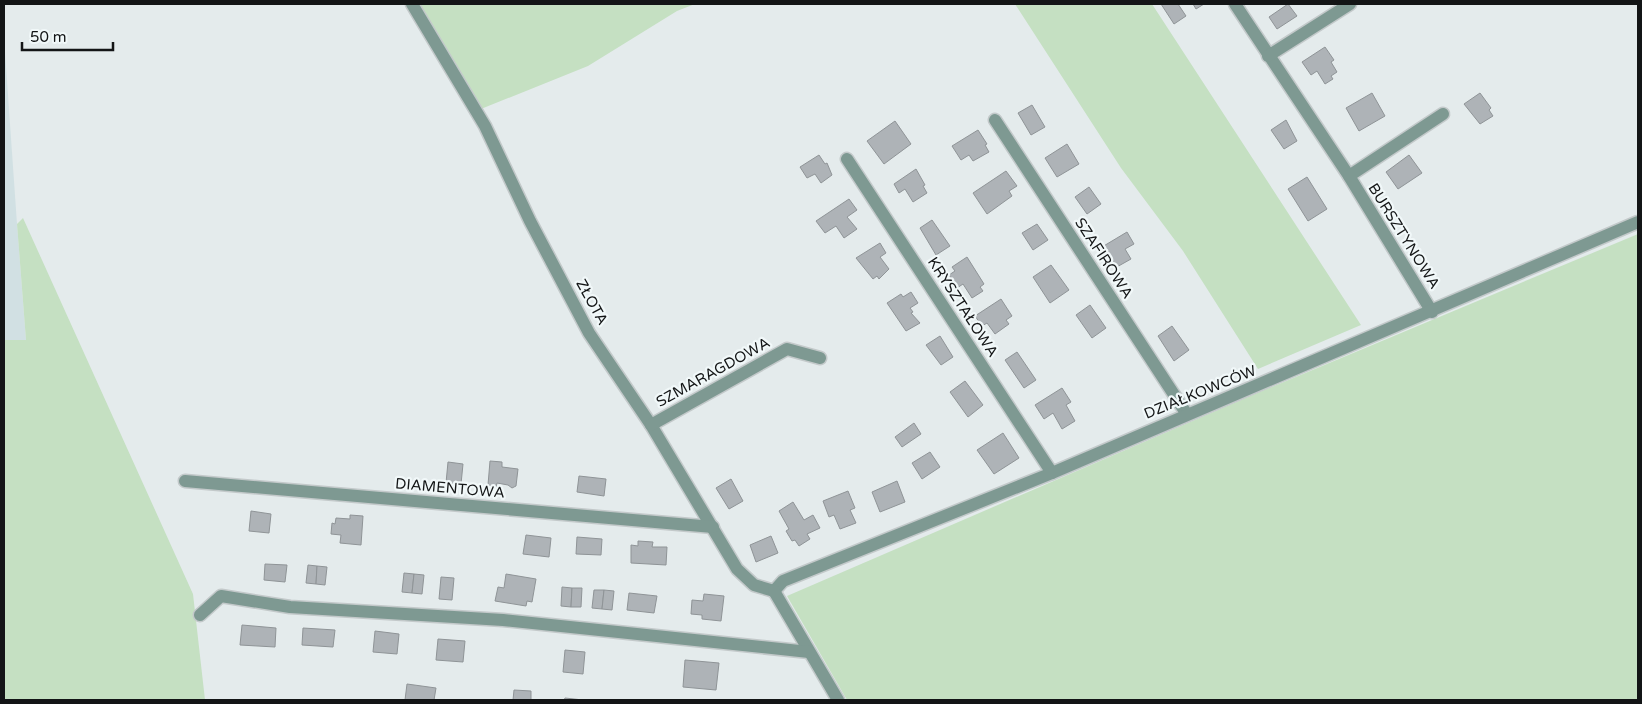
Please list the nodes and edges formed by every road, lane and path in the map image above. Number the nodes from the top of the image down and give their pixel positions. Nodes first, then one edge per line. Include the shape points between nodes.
1 (412, 4) edge
2 (1235, 4) edge
3 (1350, 4) edge
4 (1268, 56) junction
5 (1443, 114) dead end
6 (995, 120) dead end
7 (847, 159) dead end
8 (1349, 176) junction
9 (1638, 222) edge
10 (1432, 312) junction
11 (820, 358) dead end
12 (1186, 413) junction
13 (651, 425) junction
14 (1052, 472) junction
15 (185, 481) dead end
16 (713, 527) junction
17 (774, 591) junction
18 (200, 615) dead end
19 (809, 652) junction
20 (838, 700) edge

1 - 13 street, ZŁOTA via 485,126 589,333
2 - 4 street, BURSZTYNOWA
3 - 4 street
4 - 8 street, BURSZTYNOWA
5 - 8 street, BURSZTYNOWA
6 - 12 street, SZAFIROWA
7 - 14 street, KRYSZTAŁOWA
8 - 10 street, BURSZTYNOWA
9 - 10 street, DZIAŁKOWCÓW
10 - 12 street, DZIAŁKOWCÓW
11 - 13 street, SZMARAGDOWA via 787,349
12 - 14 street, DZIAŁKOWCÓW
13 - 16 street, ZŁOTA
14 - 17 street, DZIAŁKOWCÓW via 783,581
15 - 16 street, DIAMENTOWA
16 - 17 street, ZŁOTA via 737,569 754,584
17 - 19 street
18 - 19 street via 221,596 290,607 503,620
19 - 20 street

